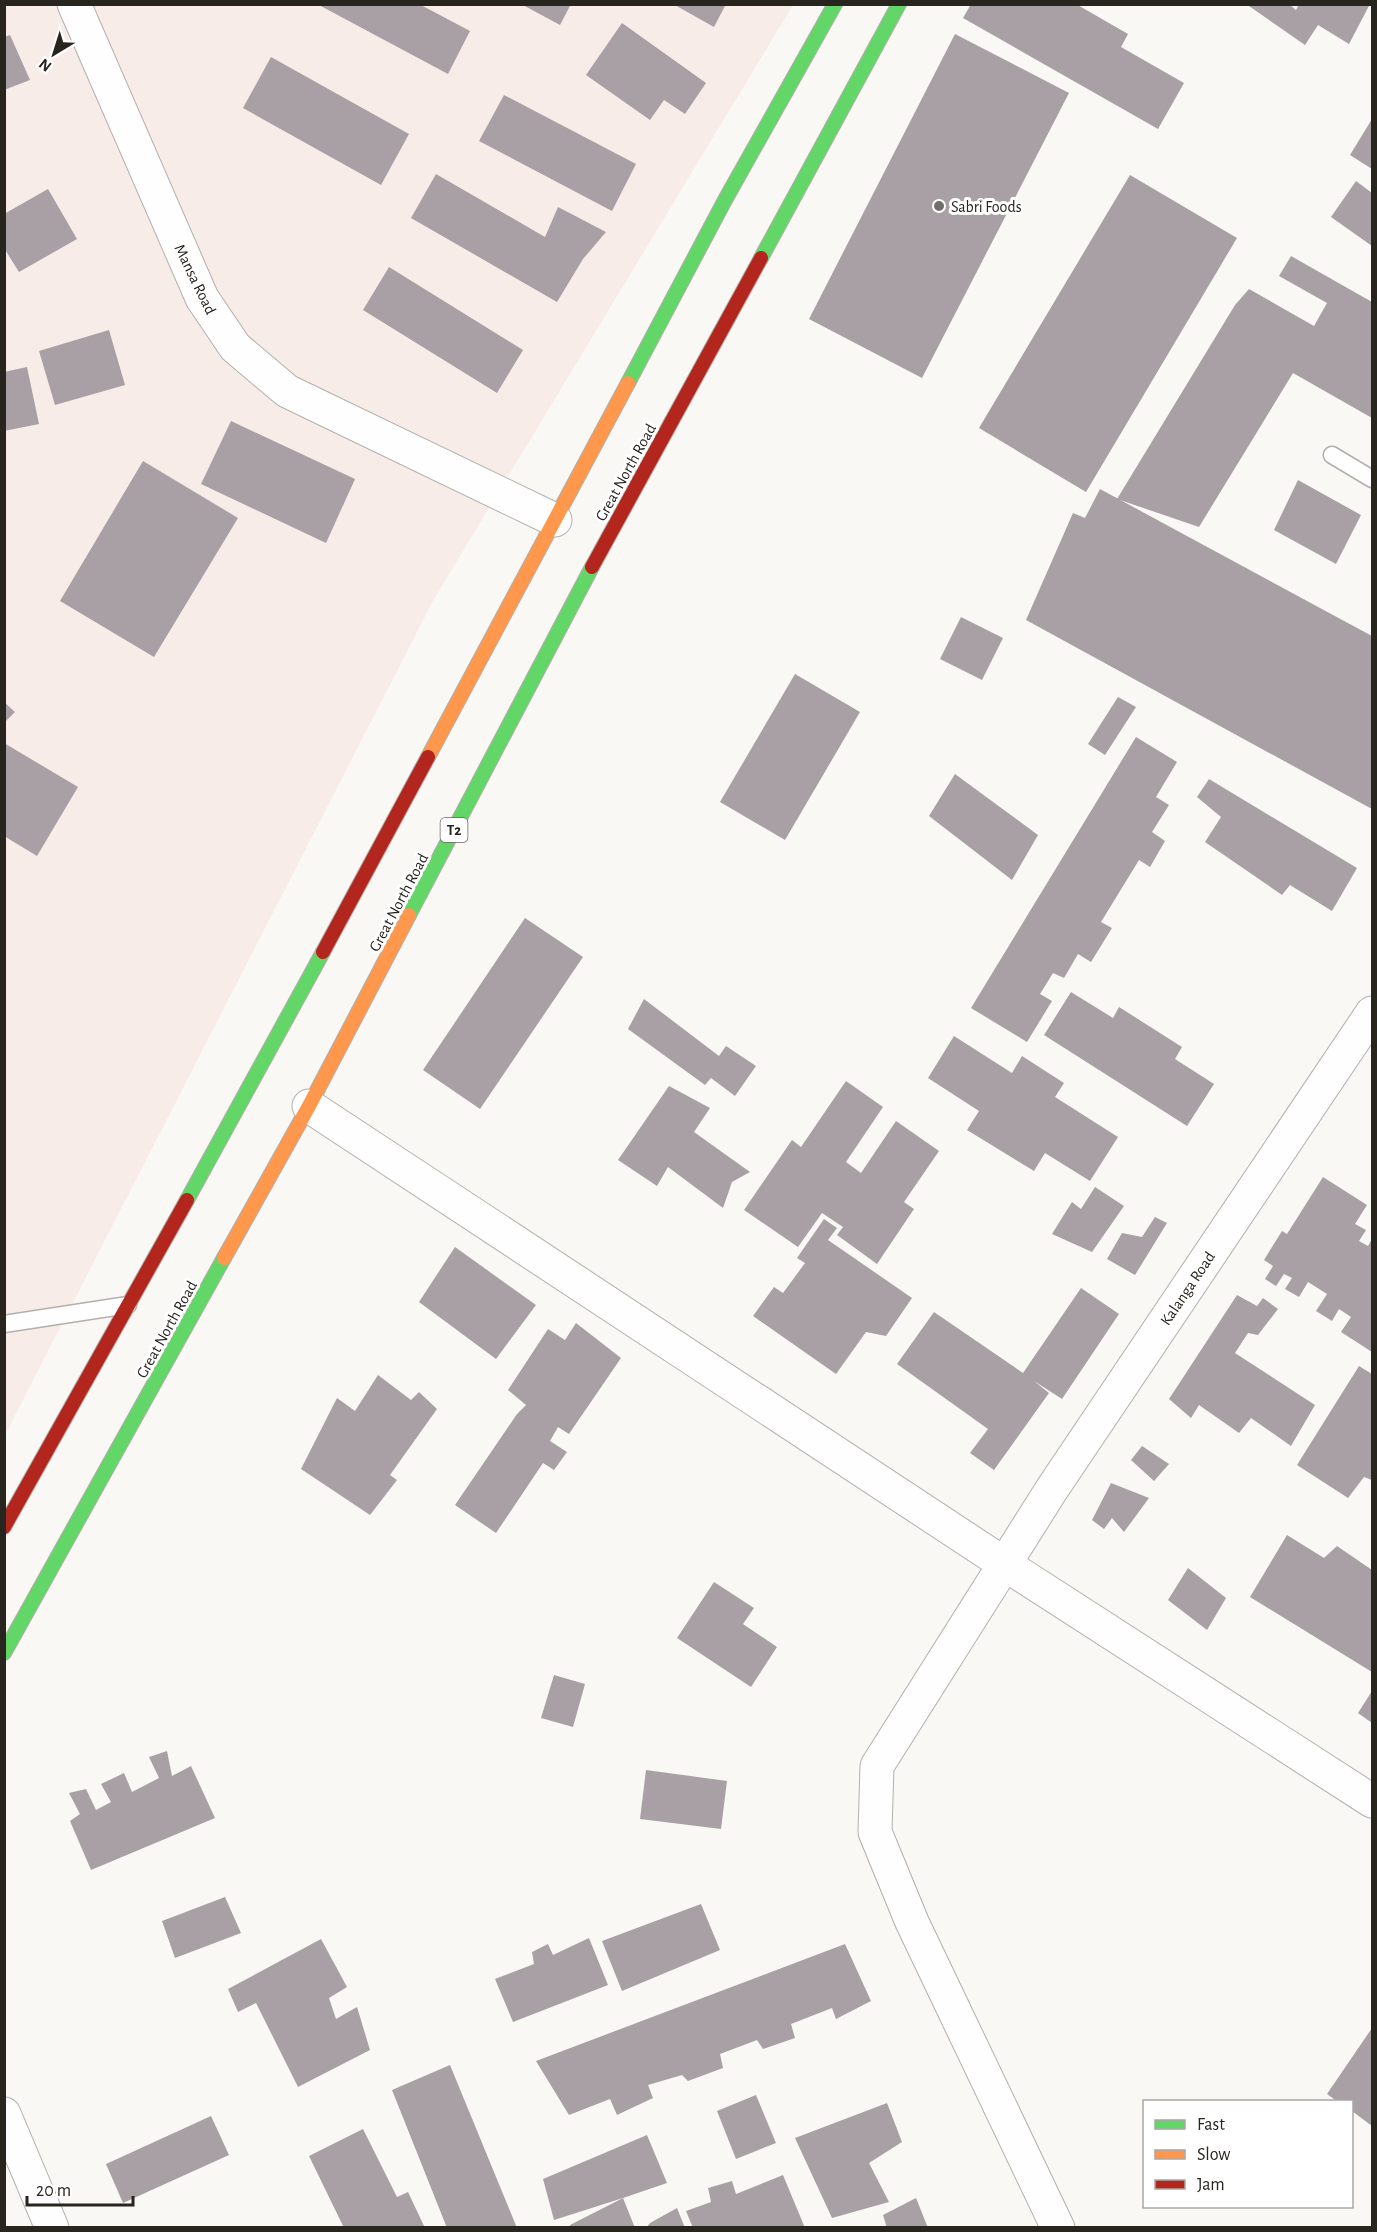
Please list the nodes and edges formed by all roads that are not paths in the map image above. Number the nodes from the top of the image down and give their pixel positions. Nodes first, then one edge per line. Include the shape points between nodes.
1 (74, 4) edge
2 (835, 4) edge
3 (899, 4) edge
4 (1332, 455) dead end
5 (1372, 479) edge
6 (555, 520) junction
7 (1372, 1013) edge
8 (309, 1106) junction
9 (129, 1305) junction
10 (4, 1324) edge
11 (4, 1527) edge
12 (1006, 1565) junction
13 (4, 1653) edge
14 (1372, 1801) edge
15 (4, 2114) edge
16 (52, 2228) edge
17 (1058, 2228) edge

1 - 6 street, Mansa Road via 202,298 235,347 287,391
2 - 6 main road via 725,200
3 - 8 main road, Great North Road / T2 via 600,552
4 - 5 lane
6 - 9 main road
7 - 12 street, Kalanga Road via 1052,1489
8 - 12 street
8 - 13 main road, Great North Road / T2
9 - 10 lane
9 - 11 main road
12 - 14 street
12 - 17 street, Kalanga Road via 878,1766 875,1832 912,1922
15 - 16 street

